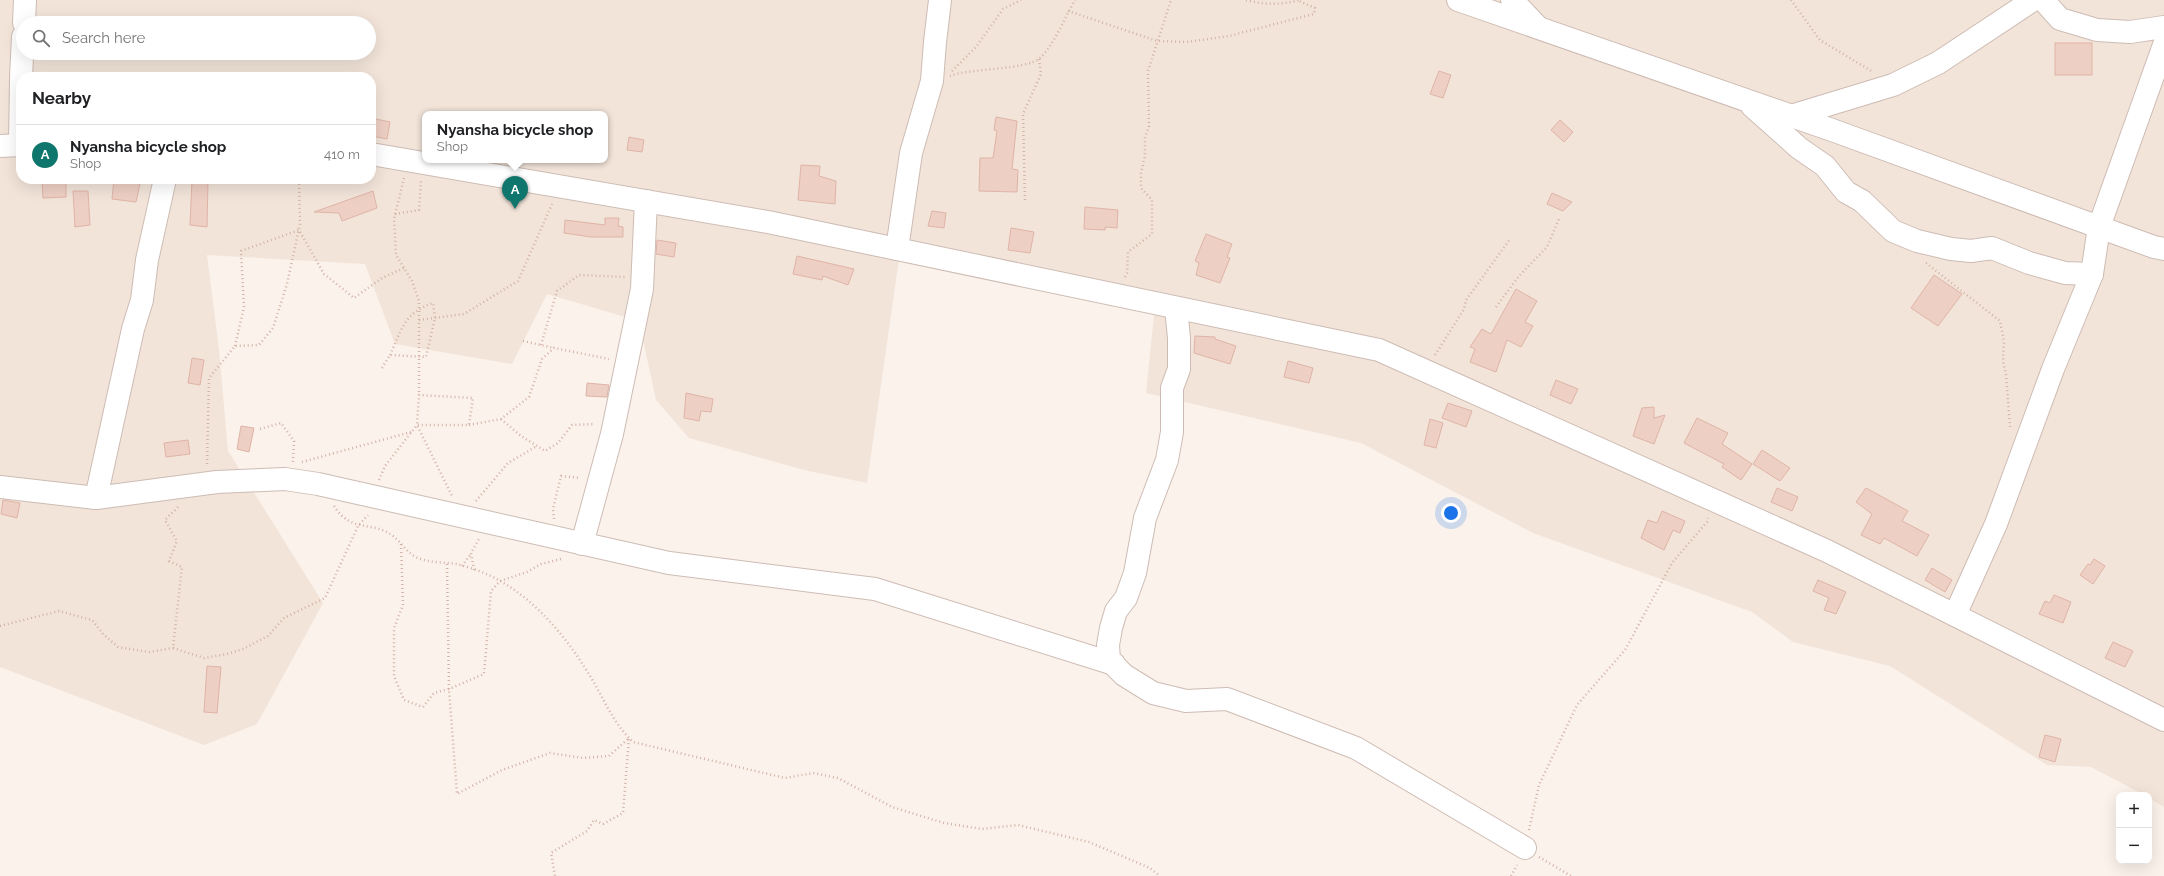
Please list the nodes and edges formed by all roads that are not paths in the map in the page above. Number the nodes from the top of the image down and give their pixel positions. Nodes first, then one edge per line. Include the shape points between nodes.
1 (25, 0) edge
2 (940, 0) edge
3 (1458, 0) edge
4 (1512, 0) edge
5 (2033, 0) edge
6 (2043, 0) edge
7 (24, 16) edge
8 (2164, 27) edge
9 (1540, 29) junction
10 (2164, 45) edge
11 (22, 60) edge
12 (21, 72) edge
13 (1745, 100) junction
14 (1791, 116) junction
15 (16, 127) edge
16 (14, 145) edge
17 (376, 155) edge
18 (164, 184) edge
19 (646, 201) junction
20 (2099, 226) junction
21 (897, 249) junction
22 (2164, 249) edge
23 (2092, 274) junction
24 (1176, 308) junction
25 (0, 486) edge
26 (96, 498) junction
27 (582, 544) junction
28 (1955, 615) junction
29 (1114, 664) junction
30 (2164, 720) edge
31 (1525, 848) road end

1 - 7 street
2 - 21 street via 932,81 911,154
3 - 9 street
4 - 9 street
5 - 14 street via 1938,63 1893,85
6 - 8 street via 2060,19 2097,30 2130,32
9 - 13 street
10 - 20 street
11 - 12 street
13 - 14 street
13 - 23 street via 1799,148 1825,166 1846,192 1862,201 1893,231 1917,241 1951,249 1971,251 1992,248 2065,273
14 - 20 street
15 - 16 street
17 - 19 street
18 - 26 street via 148,253 142,300 133,329
19 - 21 street via 768,222
19 - 27 street via 643,277 627,363 614,424
20 - 22 street
20 - 23 street
21 - 24 street
23 - 28 street via 2053,369 1996,524
24 - 28 street via 1379,350 1827,551
24 - 29 street via 1179,369 1172,388 1172,432 1167,460 1145,518 1135,573 1126,598 1116,611 1111,628 1109,660
25 - 26 street
26 - 27 street via 199,484 285,479 318,484
27 - 29 street via 669,563 875,589
28 - 30 street
29 - 31 street via 1124,675 1153,693 1186,701 1227,699 1356,748

